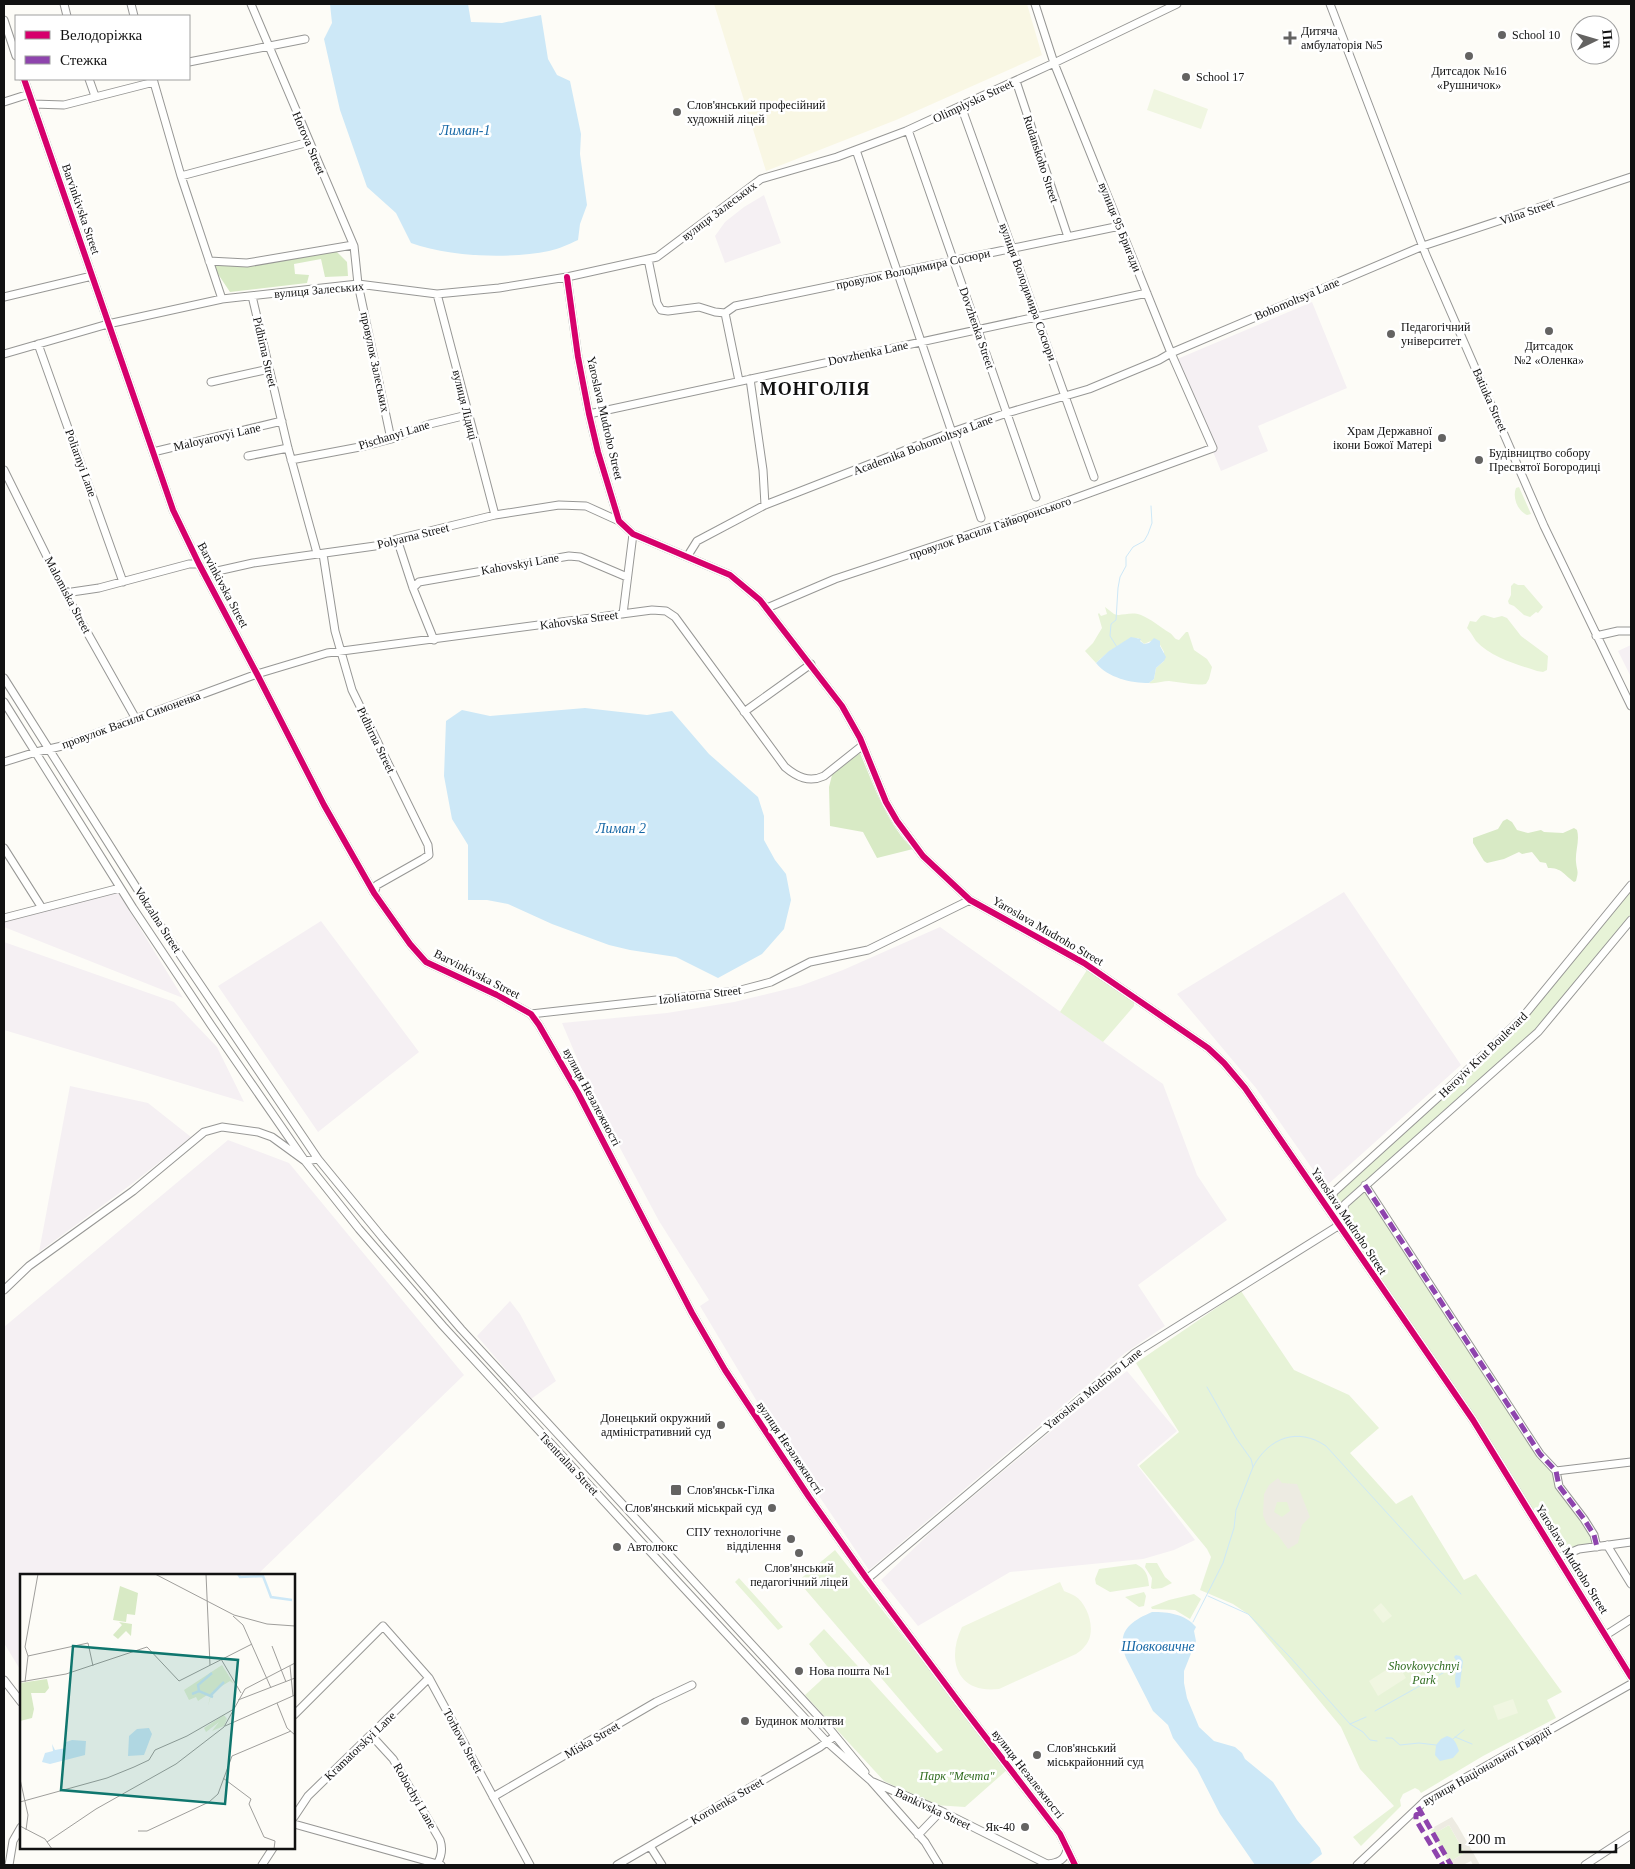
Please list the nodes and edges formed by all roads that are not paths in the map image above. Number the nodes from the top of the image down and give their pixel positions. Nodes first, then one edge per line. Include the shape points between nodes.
1 (251, 4) edge
2 (1035, 4) edge
3 (1177, 4) edge
4 (1330, 4) edge
5 (4, 20) edge
6 (305, 39) dead end
7 (268, 46) junction
8 (15, 53) edge
9 (190, 62) edge
10 (1054, 63) junction
11 (24, 80) edge
12 (89, 80) edge
13 (153, 80) edge
14 (1016, 81) junction
15 (29, 94) junction
16 (95, 96) junction
17 (4, 102) edge
18 (33, 104) junction
19 (962, 106) junction
20 (908, 130) junction
21 (309, 142) junction
22 (856, 150) junction
23 (181, 176) junction
24 (1631, 178) edge
25 (761, 179) joint
26 (1120, 226) junction
27 (1068, 237) junction
28 (353, 245) junction
29 (1423, 246) junction
30 (1012, 249) junction
31 (648, 259) junction
32 (209, 261) junction
33 (954, 261) junction
34 (898, 273) junction
35 (92, 276) junction
36 (566, 278) junction
37 (358, 284) junction
38 (437, 294) junction
39 (1147, 294) junction
40 (252, 296) junction
41 (4, 297) edge
42 (222, 299) junction
43 (725, 313) junction
44 (1037, 317) junction
45 (108, 324) junction
46 (978, 330) junction
47 (921, 342) junction
48 (38, 344) junction
49 (1171, 353) junction
50 (4, 354) edge
51 (270, 369) junction
52 (750, 379) junction
53 (739, 381) junction
54 (211, 382) dead end
55 (1066, 397) junction
56 (1007, 413) junction
57 (589, 414) junction
58 (467, 415) junction
59 (282, 422) junction
60 (952, 432) junction
61 (391, 439) junction
62 (288, 448) junction
63 (1213, 448) joint
64 (153, 452) junction
65 (248, 456) dead end
66 (291, 460) junction
67 (4, 470) edge
68 (1094, 478) dead end
69 (1036, 497) dead end
70 (765, 505) junction
71 (494, 515) junction
72 (981, 518) dead end
73 (620, 520) junction
74 (633, 534) junction
75 (397, 538) junction
76 (320, 554) junction
77 (687, 557) junction
78 (199, 564) junction
79 (204, 574) junction
80 (627, 577) junction
81 (123, 582) junction
82 (413, 588) junction
83 (65, 593) junction
84 (767, 608) junction
85 (623, 614) junction
86 (1631, 631) edge
87 (1596, 636) junction
88 (434, 640) junction
89 (341, 651) junction
90 (811, 664) junction
91 (257, 674) junction
92 (4, 678) edge
93 (4, 702) edge
94 (1631, 706) edge
95 (744, 712) junction
96 (136, 719) junction
97 (863, 745) junction
98 (49, 750) junction
99 (36, 752) junction
100 (4, 762) edge
101 (4, 848) edge
102 (1631, 885) edge
103 (120, 888) junction
104 (374, 892) junction
105 (970, 900) junction
106 (42, 908) junction
107 (4, 918) edge
108 (1631, 920) edge
109 (531, 1014) junction
110 (285, 1132) joint
111 (318, 1158) junction
112 (305, 1161) junction
113 (1365, 1185) junction
114 (1331, 1215) junction
115 (1338, 1226) junction
116 (4, 1290) edge
117 (1631, 1462) edge
118 (1556, 1471) junction
119 (1631, 1542) edge
120 (1607, 1545) junction
121 (1597, 1547) junction
122 (1558, 1558) junction
123 (868, 1579) junction
124 (1631, 1584) edge
125 (1631, 1619) edge
126 (1606, 1635) junction
127 (1631, 1677) edge
128 (429, 1678) junction
129 (4, 1680) edge
130 (1631, 1684) edge
131 (692, 1685) dead end
132 (20, 1701) edge
133 (295, 1714) edge
134 (371, 1735) junction
135 (835, 1736) junction
136 (827, 1742) junction
137 (870, 1781) junction
138 (493, 1797) junction
139 (941, 1811) junction
140 (295, 1816) edge
141 (295, 1824) edge
142 (20, 1829) edge
143 (918, 1835) junction
144 (1631, 1835) edge
145 (650, 1846) junction
146 (1067, 1848) junction
147 (272, 1849) edge
148 (1071, 1856) junction
149 (1061, 1863) edge
150 (8, 1865) edge
151 (262, 1865) edge
152 (439, 1865) edge
153 (530, 1865) edge
154 (617, 1865) edge
155 (662, 1865) edge
156 (939, 1865) edge
157 (1048, 1865) edge
158 (1070, 1865) edge
159 (1075, 1865) edge
160 (1357, 1865) edge
161 (1585, 1865) edge

1 - 7 street, Horova Street
2 - 10 street, вулиця 95 Бригади
3 - 10 street, Olimpiyska Street
4 - 29 street, Batiuka Street
5 - 8 street
6 - 7 street
7 - 9 street
7 - 21 street, Horova Street
10 - 14 street, Olimpiyska Street
10 - 26 street, вулиця 95 Бригади
11 - 15 street, Barvinkivska Street
12 - 16 street
13 - 16 street
13 - 23 street
14 - 19 street, Olimpiyska Street
14 - 27 street, Rudanskoho Street
15 - 17 street
15 - 18 street, Barvinkivska Street
16 - 18 street via 64,105
18 - 35 street, Barvinkivska Street
19 - 20 street, Olimpiyska Street
19 - 30 street, вулиця Володимира Сосюри
20 - 22 street, Olimpiyska Street
20 - 33 street, Dovzhenka Street
21 - 23 street
21 - 28 street, Horova Street
22 - 25 street, Olimpiyska Street
22 - 34 street
23 - 32 street
24 - 29 street, Vilna Street
25 - 31 street, вулиця Залеських via 657,257
26 - 27 street, провулок Володимира Сосюри
26 - 39 street, вулиця 95 Бригади
27 - 30 street, провулок Володимира Сосюри
28 - 32 street via 247,263
28 - 37 street, Horova Street
29 - 49 street, Bohomoltsya Lane
29 - 87 street, Batiuka Street via 1544,526
30 - 33 street, провулок Володимира Сосюри
30 - 44 street, вулиця Володимира Сосюри
31 - 36 street, вулиця Залеських
31 - 43 street via 661,310 699,307
32 - 42 street
33 - 34 street, провулок Володимира Сосюри
33 - 46 street, Dovzhenka Street
34 - 43 street, провулок Володимира Сосюри via 736,306
34 - 47 street
35 - 41 street
35 - 45 street, Barvinkivska Street
36 - 38 street, вулиця Залеських
36 - 57 street, Yaroslava Mudroho Street
37 - 38 street, вулиця Залеських
37 - 40 street, вулиця Залеських
37 - 61 street, провулок Залеських
38 - 58 street, вулиця Лідиці
39 - 44 street, Dovzhenka Lane
39 - 49 street, вулиця 95 Бригади
40 - 42 street, вулиця Залеських
40 - 51 street, Pidhirna Street
42 - 45 street, вулиця Залеських
43 - 53 street
44 - 46 street, Dovzhenka Lane
44 - 55 street, вулиця Володимира Сосюри
45 - 48 street, вулиця Залеських
45 - 64 street, Barvinkivska Street
46 - 47 street, Dovzhenka Lane
46 - 56 street, Dovzhenka Street
47 - 52 street, Dovzhenka Lane
47 - 60 street
48 - 50 street, вулиця Залеських
48 - 81 street, Poliarnyi Lane
49 - 55 street, Academika Bohomoltsya Lane
49 - 63 street, вулиця 95 Бригади
51 - 54 street
51 - 59 street, Pidhirna Street
52 - 53 street, Dovzhenka Lane
52 - 70 street via 764,470
53 - 57 street, Dovzhenka Lane
55 - 56 street, Academika Bohomoltsya Lane
55 - 68 street, вулиця Володимира Сосюри
56 - 60 street, Academika Bohomoltsya Lane
56 - 69 street, Dovzhenka Street
57 - 73 street, Yaroslava Mudroho Street
58 - 61 street, Pischanyi Lane via 430,424
58 - 71 street, вулиця Лідиці
59 - 62 street, Pidhirna Street
59 - 64 street, Maloyarovyi Lane
60 - 70 street, Academika Bohomoltsya Lane
60 - 72 street
61 - 66 street, Pischanyi Lane
62 - 65 street
62 - 66 street, Pidhirna Street
63 - 84 street, провулок Василя Гайворонського via 1040,511 835,579
64 - 78 street, Barvinkivska Street via 174,510
66 - 76 street, Pidhirna Street
67 - 83 street, Malomiska Street
70 - 77 street, Academika Bohomoltsya Lane via 697,540
71 - 73 street, Polyarna Street via 571,505 586,506
71 - 75 street, Polyarna Street
73 - 74 street, Yaroslava Mudroho Street
74 - 77 street, Yaroslava Mudroho Street
74 - 80 street
75 - 76 street, Polyarna Street via 375,546
75 - 82 street
76 - 79 street, Polyarna Street via 253,563
76 - 89 street, Pidhirna Street
77 - 84 street, Yaroslava Mudroho Street via 730,575
78 - 79 street, Barvinkivska Street
78 - 81 street
79 - 91 street, Barvinkivska Street
80 - 82 street, Kahovskyi Lane via 580,557 569,556 420,582
80 - 85 street
81 - 83 street
82 - 88 street
83 - 96 street, Malomiska Street
84 - 90 street, Yaroslava Mudroho Street
85 - 88 street, Kahovska Street
85 - 95 street, Kahovska Street via 660,610 675,617
86 - 87 street
87 - 94 street, Batiuka Street
88 - 89 street, Kahovska Street
89 - 91 street, Kahovska Street
89 - 104 street, Pidhirna Street via 352,690 429,850 423,859 377,885
90 - 95 street
90 - 97 street, Yaroslava Mudroho Street via 842,706
91 - 96 street, провулок Василя Симоненка
91 - 104 street, Barvinkivska Street via 324,805
92 - 98 street, Vokzalna Street
93 - 99 street, Vokzalna Street
95 - 97 street, Kahovska Street via 785,767 803,778 824,776
96 - 98 street, провулок Василя Симоненка
97 - 105 street, Yaroslava Mudroho Street via 897,822 923,856
98 - 99 street, провулок Василя Симоненка
98 - 111 street, Vokzalna Street via 160,925
99 - 100 street, провулок Василя Симоненка
99 - 103 street, Vokzalna Street
101 - 106 street
102 - 114 street, Heroyiv Krut Boulevard via 1522,1018 1334,1192 1330,1202
103 - 106 street
103 - 110 street, Vokzalna Street
104 - 109 street, Barvinkivska Street via 426,962
105 - 109 street, Izoliatorna Street via 868,950 810,962 754,988
105 - 114 street, Yaroslava Mudroho Street via 1084,962 1208,1048 1245,1088
106 - 107 street
108 - 113 street, Heroyiv Krut Boulevard via 1538,1032
109 - 123 street, вулиця Незалежності via 578,1093 725,1370
110 - 112 street, Tsentralna Street
111 - 112 street
111 - 135 street, Tsentralna Street via 461,1329
112 - 116 street via 272,1137 258,1132 222,1127 204,1132 133,1191 29,1266
112 - 136 street, Tsentralna Street via 443,1326
113 - 115 street, Heroyiv Krut Boulevard via 1345,1204
113 - 118 street via 1540,1454
114 - 115 street, Yaroslava Mudroho Street
115 - 122 street, Yaroslava Mudroho Street via 1473,1420
115 - 123 street, Yaroslava Mudroho Lane via 1135,1353
117 - 118 street
118 - 121 street via 1559,1486 1594,1535
119 - 120 street
120 - 121 street
120 - 124 street
121 - 122 street via 1578,1549
122 - 126 street, Yaroslava Mudroho Street
123 - 146 street, вулиця Незалежності via 1060,1834
125 - 126 street
126 - 127 street, Yaroslava Mudroho Street
128 - 133 street, Torhova Street via 383,1626
128 - 134 street, Kramatorskyi Lane
128 - 138 street, Torhova Street
129 - 132 street
130 - 160 street, вулиця Національної Гвардії via 1426,1800
131 - 138 street, Miska Street via 656,1702
134 - 140 street, Kramatorskyi Lane via 308,1796
134 - 152 street, Robochyi Lane via 393,1759 440,1840
135 - 136 street, Korolenka Street
135 - 137 street, Tsentralna Street
136 - 137 street, Tsentralna Street
136 - 145 street, Korolenka Street
137 - 139 street, Bankivska Street
137 - 143 street, Tsentralna Street
138 - 153 street, Torhova Street
139 - 143 street
139 - 157 street, Bankivska Street
141 - 152 street
142 - 150 street via 13,1841
143 - 156 street, Tsentralna Street
144 - 161 street
145 - 154 street, Korolenka Street
145 - 155 street
146 - 148 street, вулиця Незалежності
146 - 149 street
147 - 151 street
148 - 158 street
148 - 159 street, вулиця Незалежності
149 - 157 street

